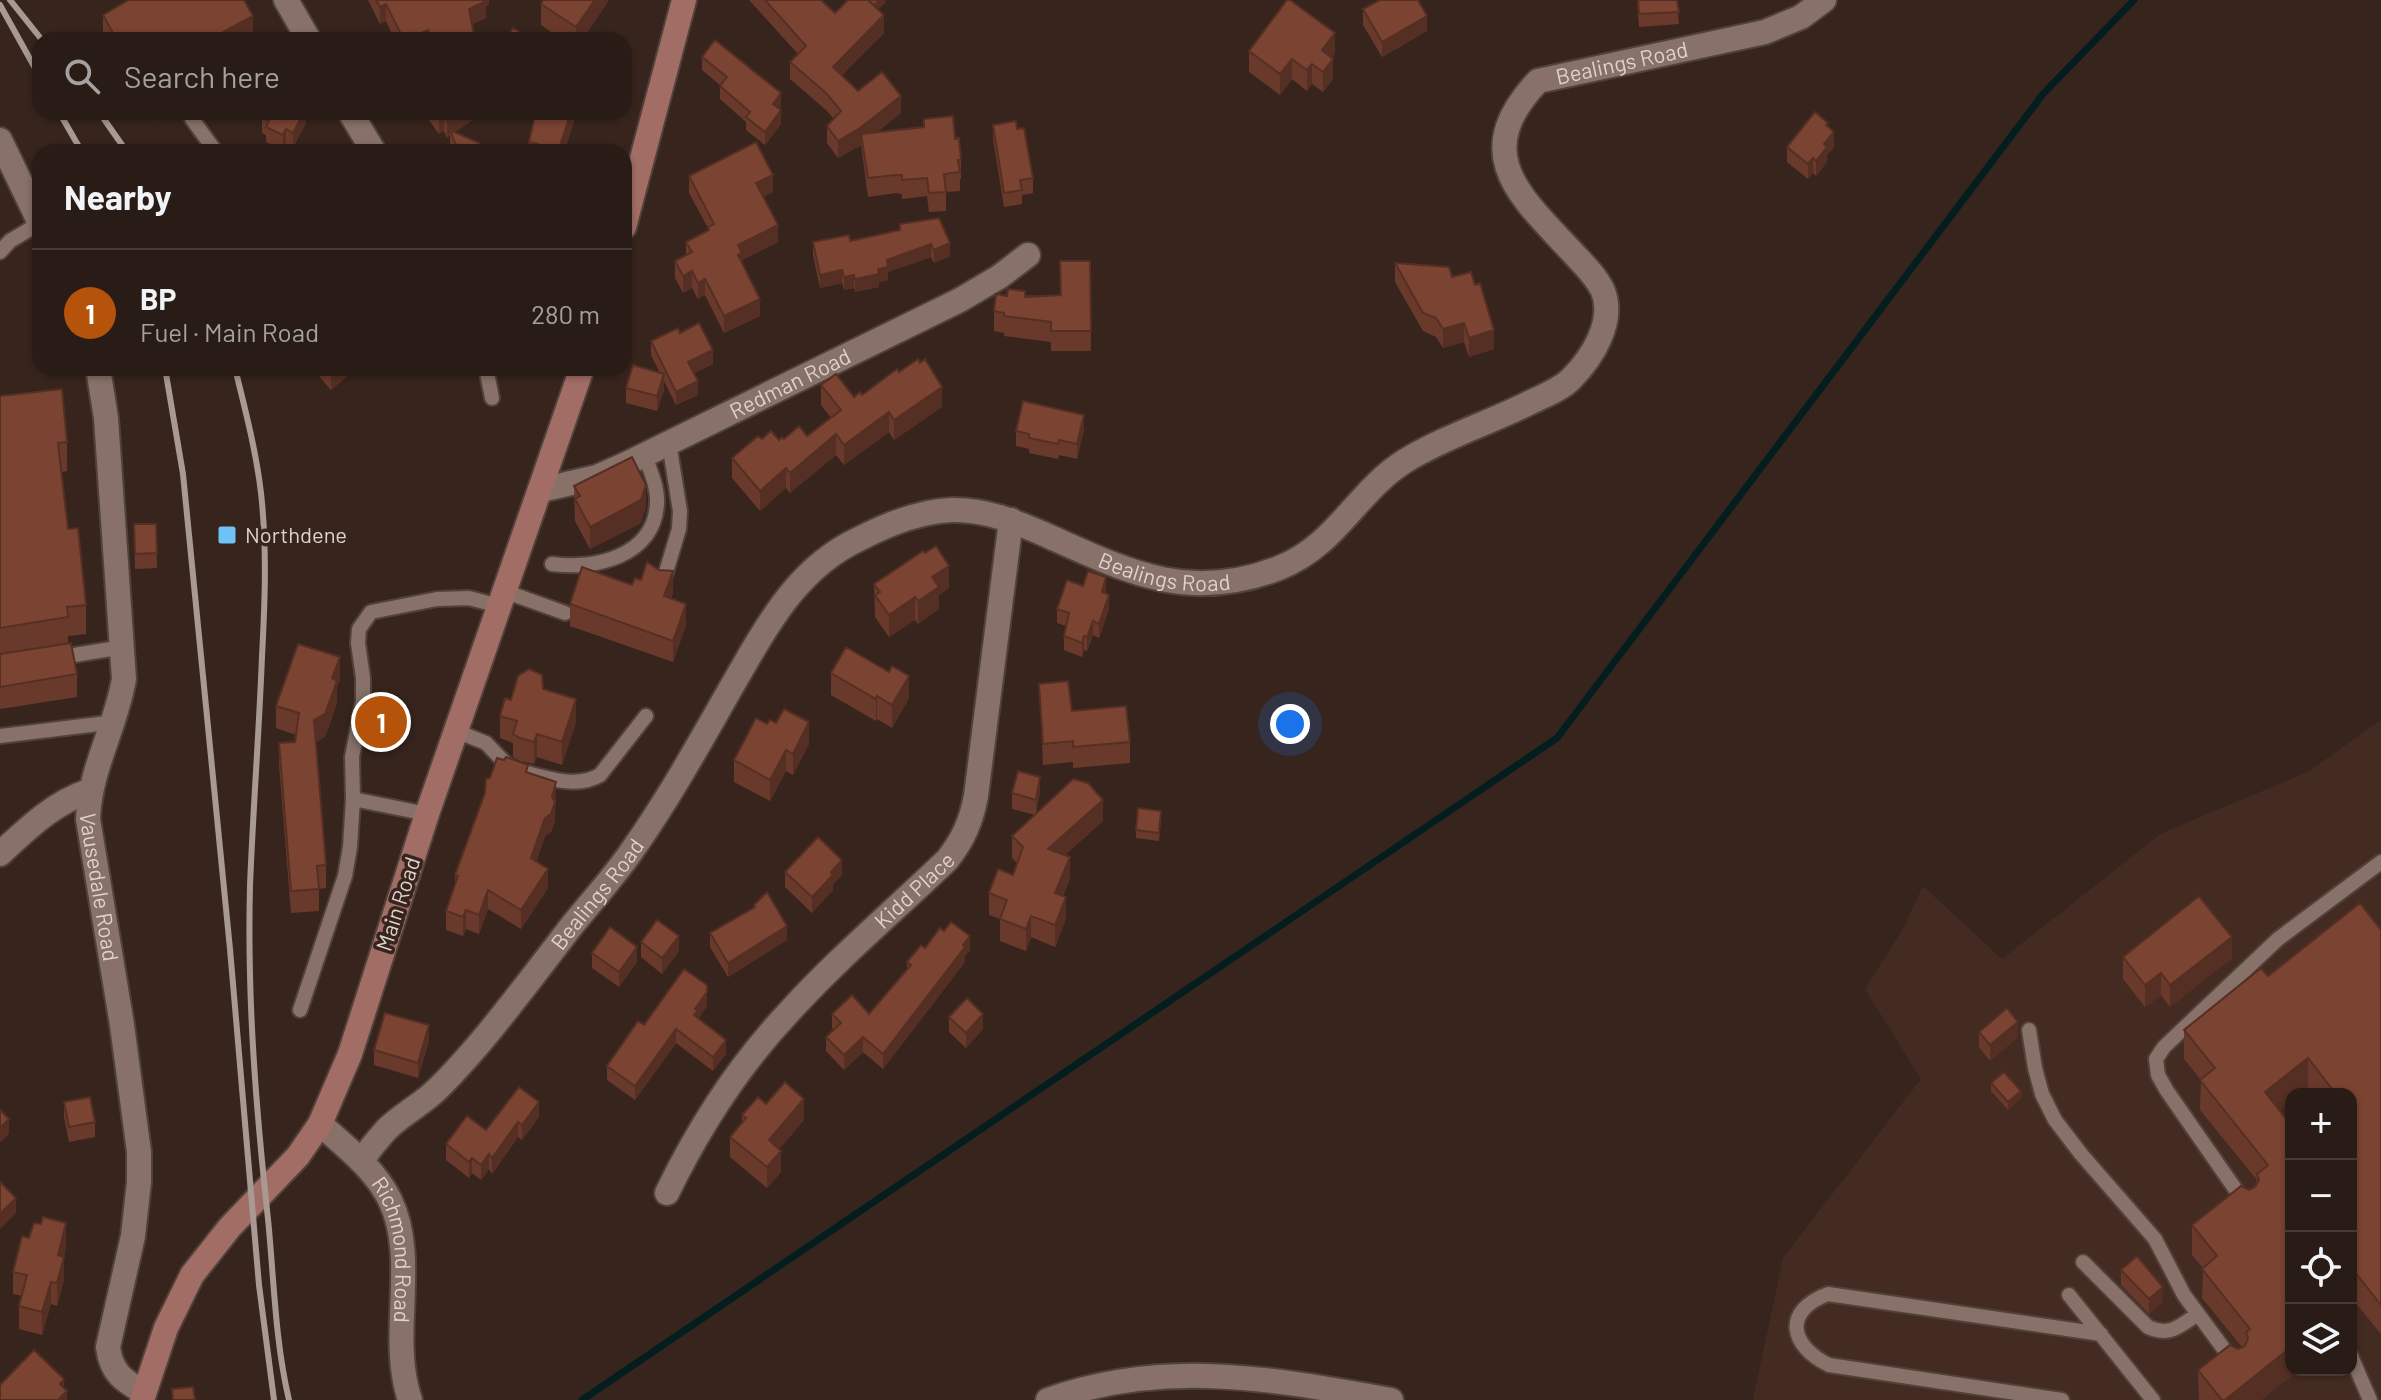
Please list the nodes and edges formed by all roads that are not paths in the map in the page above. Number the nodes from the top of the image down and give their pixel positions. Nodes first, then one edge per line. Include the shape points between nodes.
1 (286, 0) edge
2 (684, 0) edge
3 (1824, 0) edge
4 (304, 32) edge
5 (193, 120) edge
6 (355, 120) edge
7 (0, 140) edge
8 (210, 144) edge
9 (369, 144) edge
10 (632, 197) edge
11 (32, 206) edge
12 (32, 228) edge
13 (0, 252) edge
14 (1028, 255) dead end
15 (99, 376) edge
16 (488, 376) edge
17 (579, 376) edge
18 (492, 398) dead end
19 (669, 443) junction
20 (645, 455) junction
21 (541, 490) junction
22 (1011, 520) junction
23 (552, 564) dead end
24 (663, 582) edge
25 (502, 599) junction
26 (565, 613) dead end
27 (123, 647) junction
28 (46, 660) edge
29 (646, 716) dead end
30 (115, 722) junction
31 (456, 731) junction
32 (0, 736) edge
33 (89, 791) junction
34 (353, 799) junction
35 (427, 814) junction
36 (0, 854) edge
37 (2381, 862) edge
38 (300, 1010) dead end
39 (2029, 1030) dead end
40 (320, 1124) junction
41 (361, 1161) junction
42 (667, 1193) dead end
43 (2249, 1209) edge
44 (2083, 1262) dead end
45 (2069, 1295) dead end
46 (2197, 1315) junction
47 (2101, 1334) junction
48 (2238, 1368) edge
49 (2357, 1370) edge
50 (143, 1396) edge
51 (410, 1400) edge
52 (1048, 1400) edge
53 (1391, 1400) edge
54 (2062, 1400) edge
55 (2153, 1400) edge
56 (2370, 1400) edge

1 - 4 street
2 - 10 main road
3 - 22 street, Bealings Road via 1765,32 1538,81 1523,97 1503,140 1504,158 1534,212 1604,294 1606,318 1600,339 1568,383 1402,463 1319,546 1269,571 1200,585 1117,567
5 - 8 lane
6 - 9 street
7 - 11 street
12 - 13 lane
14 - 19 street, Redman Road via 960,300
15 - 27 street, Vausedale Road
16 - 18 lane
17 - 21 main road, Main Road
19 - 20 street, Redman Road
19 - 24 lane via 680,511
20 - 21 street, Redman Road via 597,477
20 - 23 lane via 657,502 648,533 613,560
21 - 25 main road, Main Road
22 - 41 street, Bealings Road via 957,509 934,511 855,540 809,574 766,627 629,855 480,1043 447,1080 388,1128
22 - 42 street, Kidd Place via 976,796 963,839 765,1039 700,1129
25 - 26 lane
25 - 31 main road, Main Road
25 - 34 lane via 437,599 385,607 364,619 358,643 363,701 352,757
27 - 28 lane
27 - 30 street, Vausedale Road via 124,679
29 - 31 lane via 600,775 579,783 516,770 486,743
30 - 32 lane
30 - 33 street, Vausedale Road
31 - 35 main road, Main Road
33 - 36 street via 54,807
33 - 50 street, Vausedale Road via 89,840 139,1152 133,1236 108,1347 116,1374
34 - 35 lane
34 - 38 lane via 345,876
35 - 40 main road, Main Road via 350,1054
37 - 43 lane via 2278,939 2156,1059 2167,1091
39 - 46 lane via 2042,1094 2055,1120 2155,1239
40 - 41 street, Richmond Road
40 - 50 main road, Main Road via 192,1275 166,1328
41 - 51 street, Richmond Road via 390,1200 400,1236 400,1336
44 - 46 lane via 2148,1327 2170,1332
45 - 47 lane
46 - 48 lane
47 - 54 lane via 1828,1294 1814,1299 1798,1321 1802,1348 1829,1365
47 - 55 lane
49 - 56 lane
52 - 53 street via 1130,1380 1218,1375

